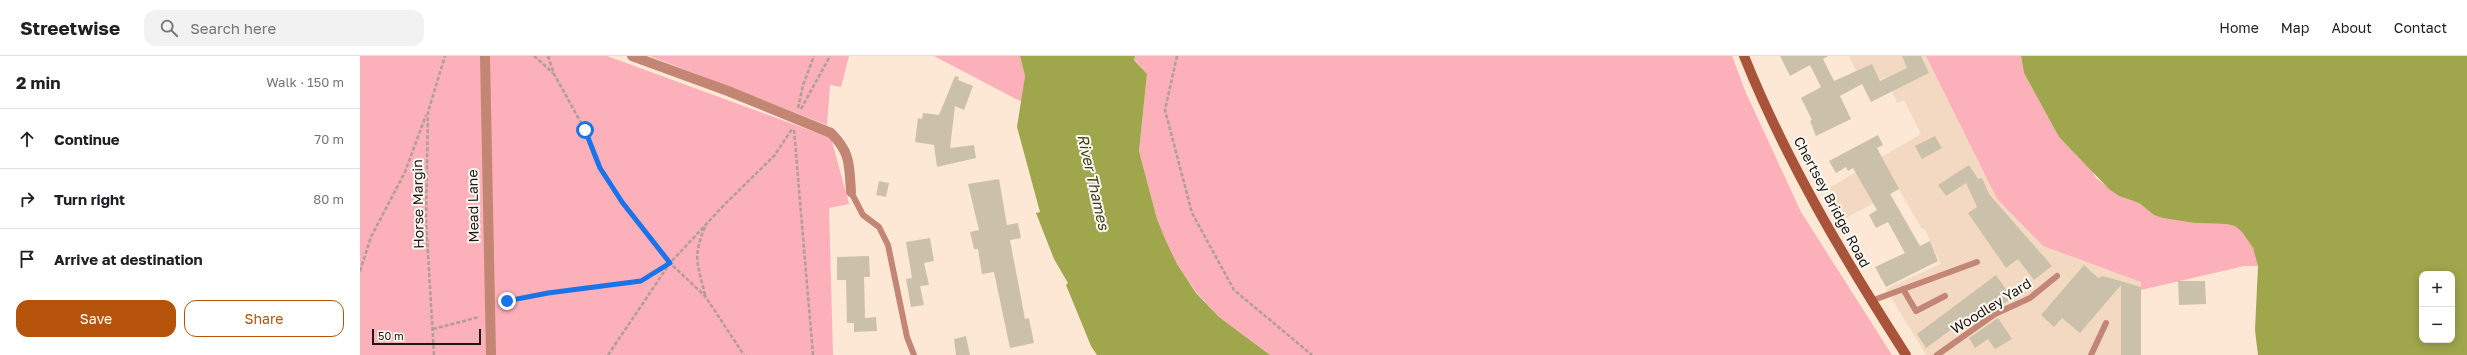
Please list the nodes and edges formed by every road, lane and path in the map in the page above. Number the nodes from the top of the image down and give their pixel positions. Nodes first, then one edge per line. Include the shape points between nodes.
1 (445, 56) edge
2 (485, 56) edge
3 (534, 56) edge
4 (548, 56) edge
5 (632, 56) edge
6 (814, 56) edge
7 (830, 56) edge
8 (1177, 56) edge
9 (1744, 56) edge
10 (554, 74) junction
11 (428, 112) junction
12 (796, 118) junction
13 (851, 192) joint
14 (706, 225) junction
15 (1977, 262) dead end
16 (670, 263) junction
17 (360, 271) edge
18 (2056, 276) dead end
19 (1903, 289) junction
20 (705, 296) junction
21 (1945, 296) dead end
22 (1871, 301) junction
23 (489, 314) junction
24 (2106, 323) dead end
25 (432, 329) junction
26 (434, 355) edge
27 (491, 355) edge
28 (608, 355) edge
29 (744, 355) edge
30 (813, 355) edge
31 (914, 355) edge
32 (1312, 355) edge
33 (1906, 355) edge
34 (1937, 355) edge
35 (2091, 355) edge

1 - 11 path, Horse Margin
2 - 23 street, Mead Lane
3 - 10 path
4 - 10 path
5 - 12 street
6 - 12 path via 803,86
7 - 12 path
8 - 32 path via 1165,110 1192,213 1234,290
9 - 22 main road, Chertsey Bridge Road via 1813,202
10 - 16 path via 585,130 600,168 622,202
11 - 17 path via 405,172 371,237
11 - 25 path, Horse Margin via 426,220
12 - 13 street via 831,133 844,146
13 - 31 lane via 863,215 879,227 888,245 907,337
14 - 16 path
14 - 20 path via 696,246
14 - 30 path via 774,156 794,125
15 - 19 lane
16 - 20 path
16 - 23 path via 641,281 507,301
16 - 28 path
18 - 34 lane, Woodley Yard via 2030,298 1995,314
19 - 21 lane via 1916,311
19 - 22 lane
20 - 29 path
22 - 33 main road, Chertsey Bridge Road
23 - 25 path
23 - 27 street, Mead Lane
24 - 35 lane
25 - 26 path, Horse Margin

